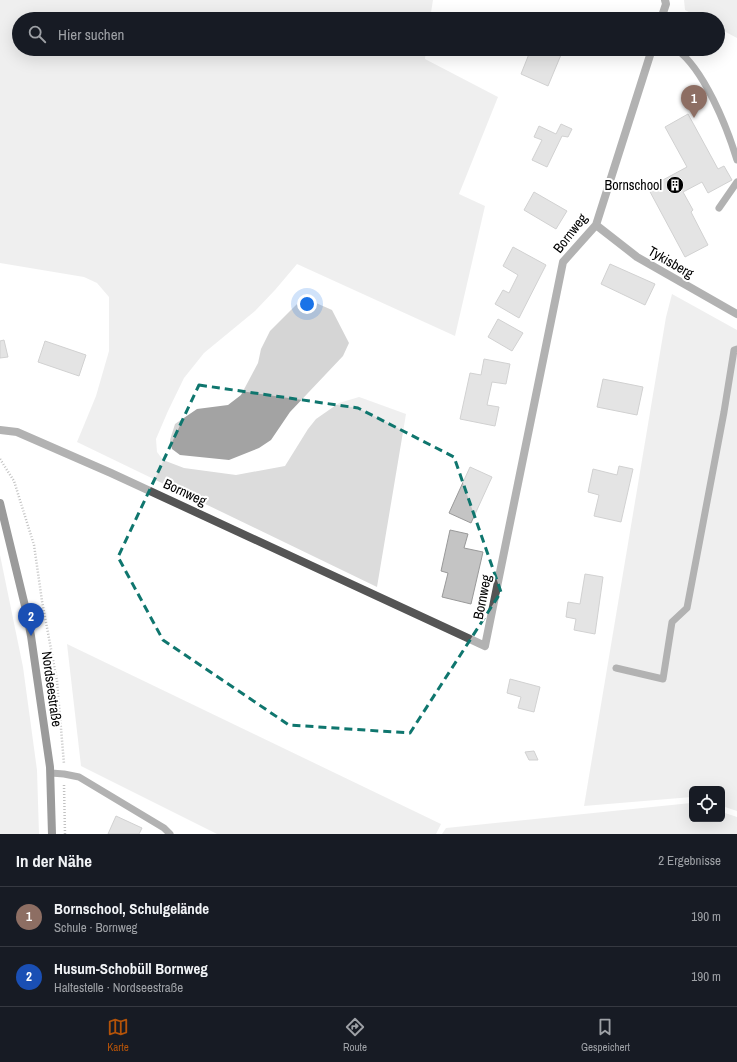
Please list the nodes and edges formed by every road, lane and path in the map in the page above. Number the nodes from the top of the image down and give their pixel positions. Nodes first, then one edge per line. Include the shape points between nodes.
1 (665, 0) edge
2 (663, 12) edge
3 (650, 56) edge
4 (684, 56) edge
5 (737, 160) edge
6 (737, 182) edge
7 (719, 208) dead end
8 (596, 226) junction
9 (737, 314) edge
10 (737, 349) edge
11 (0, 430) edge
12 (0, 459) edge
13 (0, 503) edge
14 (616, 668) dead end
15 (51, 773) junction
16 (64, 774) junction
17 (52, 834) edge
18 (65, 834) edge
19 (170, 834) edge

1 - 2 street
3 - 8 street, Bornweg
4 - 5 lane via 713,99
6 - 7 lane
8 - 9 street, Tykisberg via 637,258
8 - 11 street, Bornweg via 562,262 485,646 111,473 17,432
10 - 14 lane via 734,350 687,608 672,622 663,679
12 - 16 path via 14,481 34,546 57,681
13 - 15 main road, Nordseestraße via 31,636
15 - 16 lane
15 - 17 main road, Nordseestraße
16 - 18 path
16 - 19 lane via 79,777 99,788

